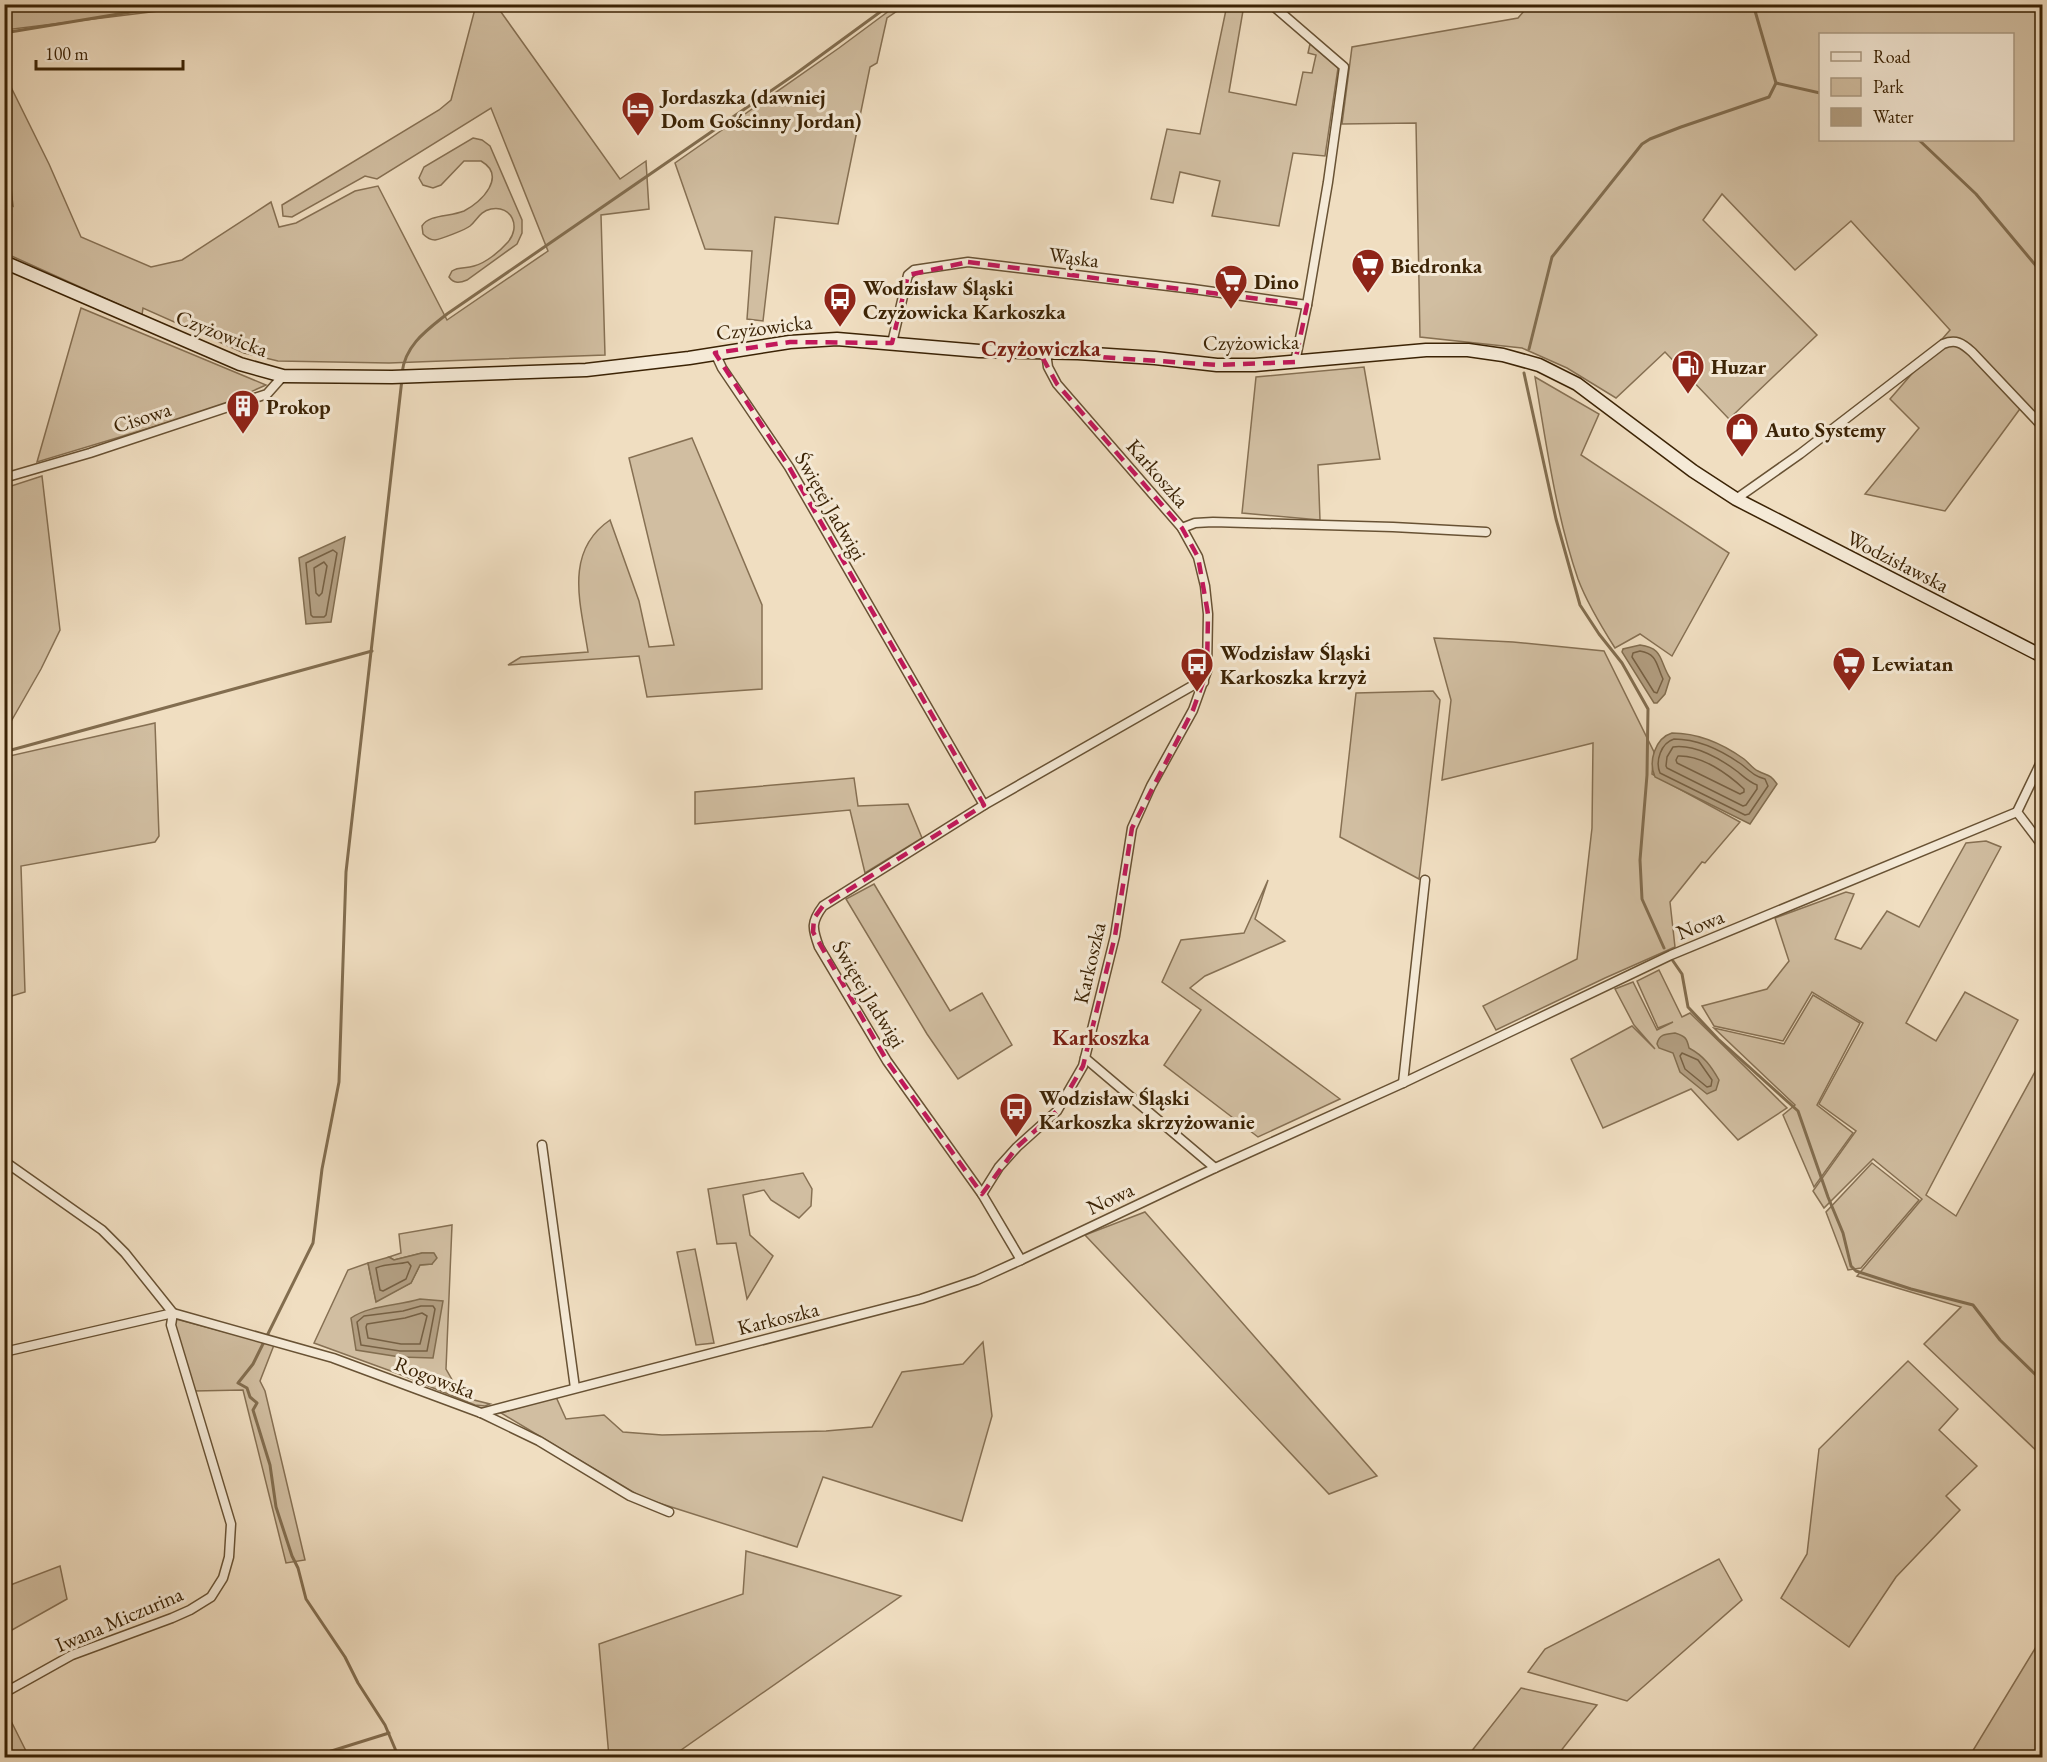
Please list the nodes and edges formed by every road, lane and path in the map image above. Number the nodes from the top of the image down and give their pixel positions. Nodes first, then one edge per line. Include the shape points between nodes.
1 (1271, 4) edge
2 (4, 262) edge
3 (1306, 305) junction
4 (892, 343) junction
5 (715, 353) junction
6 (1046, 353) junction
7 (1295, 362) junction
8 (283, 376) junction
9 (1609, 407) joint
10 (2043, 426) edge
11 (4, 478) edge
12 (1736, 499) junction
13 (1182, 528) junction
14 (1486, 532) dead end
15 (2043, 656) edge
16 (1204, 682) junction
17 (2043, 760) edge
18 (984, 805) junction
19 (2017, 812) junction
20 (2043, 845) edge
21 (1425, 880) dead end
22 (1085, 1058) junction
23 (1403, 1083) junction
24 (542, 1145) dead end
25 (4, 1161) edge
26 (1215, 1168) junction
27 (982, 1194) junction
28 (1021, 1260) junction
29 (173, 1313) junction
30 (4, 1352) edge
31 (575, 1388) junction
32 (481, 1413) junction
33 (669, 1512) dead end
34 (4, 1693) edge

1 - 3 street via 1344,67
2 - 8 street, Czyżowicka via 240,364
3 - 4 street, Wąska via 968,262 914,270 908,275
3 - 7 street
4 - 5 street, Czyżowicka via 837,339
4 - 6 street, Czyżowicka
5 - 8 street, Czyżowicka via 586,369 392,377
5 - 18 street, Świętej Jadwigi via 789,467
6 - 7 street, Czyżowicka via 1217,365
6 - 13 street, Karkoszka via 1047,367 1056,384
7 - 9 street, Czyżowicka via 1426,350 1503,355 1539,364
8 - 11 street, Cisowa via 267,394
9 - 12 street, Wodzisławska
10 - 12 street via 1972,352 1962,343 1952,341 1938,347
12 - 15 street, Wodzisławska
13 - 14 street via 1213,522
13 - 16 street, Karkoszka via 1198,557 1205,586 1208,641
16 - 18 street, Świętej Jadwigi
16 - 22 street, Karkoszka via 1132,828 1115,936
17 - 19 street
18 - 27 street, Świętej Jadwigi via 823,906 814,918 813,932 888,1061
19 - 20 street
19 - 23 street, Nowa via 1671,955
21 - 23 street
22 - 26 street
22 - 27 street, Karkoszka via 1057,1111 1017,1147
23 - 26 street, Nowa
24 - 31 street
25 - 29 street via 102,1230
26 - 28 street, Nowa
27 - 28 street
28 - 31 street, Karkoszka via 921,1299
29 - 30 street, Rogowska
29 - 32 street, Rogowska via 333,1358
29 - 34 street, Iwana Miczurina via 171,1325 231,1524 223,1578 210,1597 181,1614 72,1655
31 - 32 street, Karkoszka
32 - 33 street, Rogowska via 539,1441 630,1496

